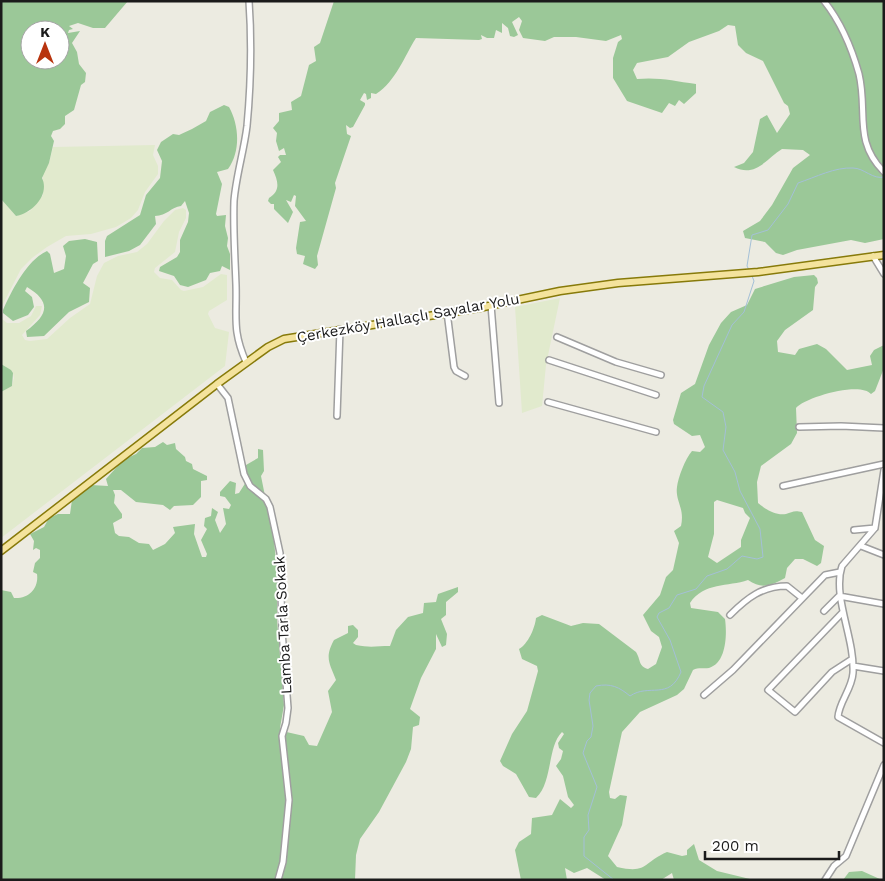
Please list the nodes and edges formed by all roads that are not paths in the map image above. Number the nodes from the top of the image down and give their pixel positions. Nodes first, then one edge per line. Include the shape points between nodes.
1 (249, 1) edge
2 (824, 1) edge
3 (884, 172) edge
4 (884, 255) edge
5 (873, 256) junction
6 (884, 274) edge
7 (491, 305) junction
8 (447, 312) junction
9 (340, 329) junction
10 (557, 337) dead end
11 (549, 360) dead end
12 (246, 362) junction
13 (661, 375) dead end
14 (465, 376) dead end
15 (217, 384) junction
16 (656, 395) dead end
17 (548, 402) dead end
18 (499, 403) dead end
19 (336, 416) dead end
20 (799, 427) dead end
21 (884, 428) edge
22 (656, 432) dead end
23 (884, 464) edge
24 (884, 470) edge
25 (783, 486) dead end
26 (881, 509) edge
27 (875, 528) junction
28 (854, 530) dead end
29 (861, 546) junction
30 (1, 551) edge
31 (884, 555) edge
32 (840, 572) junction
33 (839, 596) junction
34 (802, 598) junction
35 (884, 604) edge
36 (824, 611) dead end
37 (843, 612) junction
38 (730, 615) dead end
39 (852, 659) junction
40 (853, 666) junction
41 (884, 671) edge
42 (704, 695) dead end
43 (884, 743) edge
44 (884, 765) edge
45 (278, 880) edge
46 (825, 880) edge

1 - 12 street via 251,79 234,218 235,327
2 - 3 street via 840,26 859,75 864,144
4 - 5 main road, Çerkezköy Hallaçlı Sayalar Yolu
5 - 6 street
5 - 7 main road, Çerkezköy Hallaçlı Sayalar Yolu via 740,274 560,290
7 - 8 main road, Çerkezköy Hallaçlı Sayalar Yolu
7 - 18 street
8 - 9 main road, Çerkezköy Hallaçlı Sayalar Yolu
8 - 14 street via 454,367
9 - 12 main road, Çerkezköy Hallaçlı Sayalar Yolu via 284,339
9 - 19 street
10 - 13 street via 616,362
11 - 16 street
12 - 15 main road, Çerkezköy Hallaçlı Sayalar Yolu
15 - 30 main road, Çerkezköy Hallaçlı Sayalar Yolu
15 - 45 street, Lamba Tarla Sokak via 228,398 244,474 250,486 266,499 270,507 280,553 288,708 282,736 289,800 283,862
17 - 22 street
20 - 21 street
23 - 25 street
24 - 26 street
26 - 27 street
27 - 28 street
27 - 29 street
29 - 31 street
29 - 32 street
32 - 33 street
32 - 34 street via 825,575
33 - 35 street
33 - 36 street
33 - 37 street
34 - 38 street via 787,586 761,590 753,593
34 - 42 street via 733,670
37 - 39 street via 850,632
37 - 39 street via 768,690 795,712 832,672
39 - 40 street
40 - 41 street
40 - 43 street via 851,682 838,717
44 - 46 street via 846,856

